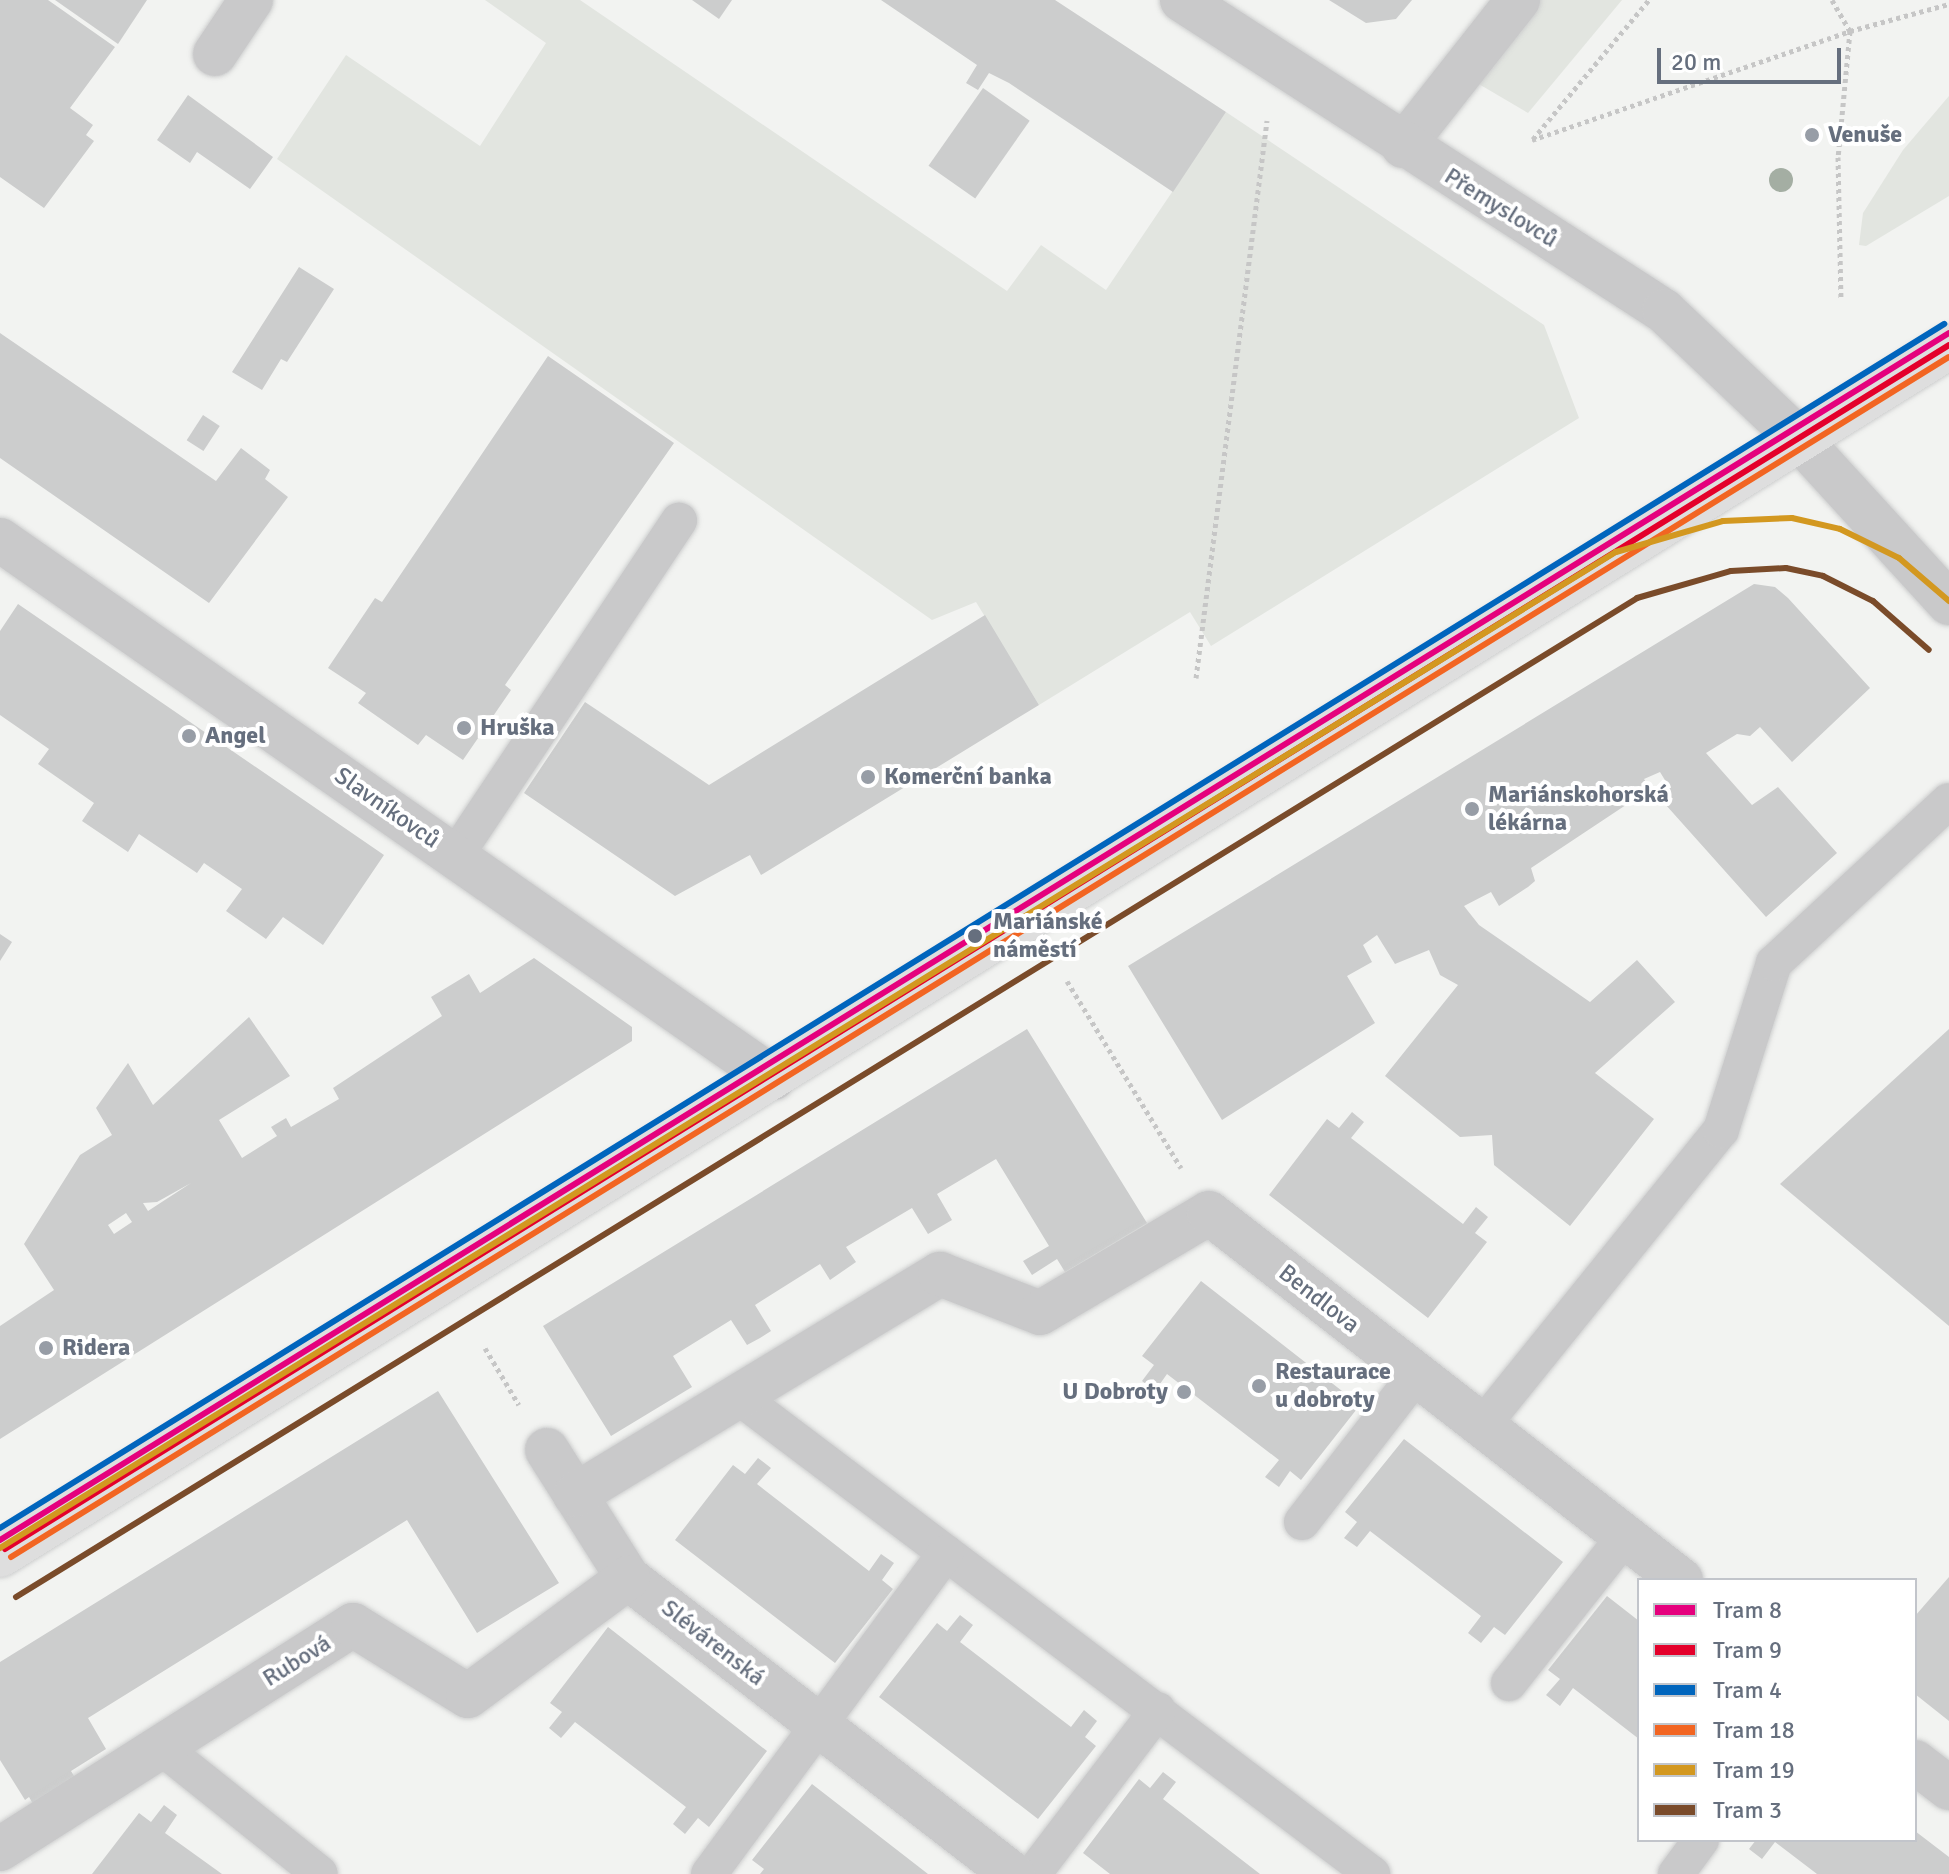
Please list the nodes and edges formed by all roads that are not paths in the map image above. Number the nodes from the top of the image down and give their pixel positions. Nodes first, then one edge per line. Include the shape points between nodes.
1 (251, 0) edge
2 (1182, 0) edge
3 (1518, 0) edge
4 (215, 54) dead end
5 (1403, 146) junction
6 (1949, 347) edge
7 (1800, 440) junction
8 (679, 521) dead end
9 (0, 540) edge
10 (1949, 603) edge
11 (1949, 801) edge
12 (456, 855) junction
13 (773, 1078) junction
14 (1417, 1374) junction
15 (739, 1397) junction
16 (1482, 1426) junction
17 (547, 1450) road end
18 (575, 1495) junction
19 (1302, 1522) dead end
20 (1625, 1536) junction
21 (946, 1553) junction
22 (0, 1555) edge
23 (628, 1578) junction
24 (1678, 1578) edge
25 (1509, 1683) dead end
26 (1158, 1710) junction
27 (819, 1724) junction
28 (161, 1747) junction
29 (1917, 1764) edge
30 (1949, 1788) edge
31 (1700, 1842) edge
32 (0, 1849) edge
33 (0, 1859) edge
34 (1360, 1870) edge
35 (9, 1874) edge
36 (320, 1874) edge
37 (709, 1874) edge
38 (1013, 1874) edge
39 (1033, 1874) edge
40 (1676, 1874) edge

1 - 4 street
2 - 5 street, Přemyslovců
3 - 5 street
5 - 7 street, Přemyslovců via 1664,311
6 - 7 main road
7 - 10 street, Přemyslovců
7 - 13 main road
8 - 12 lane
9 - 12 street, Slavníkovců
11 - 16 lane via 1774,963 1721,1130
12 - 13 street, Slavníkovců
13 - 22 main road
14 - 15 street, Bendlova via 1209,1213 1040,1313 940,1274
14 - 16 street, Bendlova
14 - 19 lane
15 - 18 street
15 - 21 lane
16 - 20 street, Bendlova
17 - 18 street, Slévárenská
18 - 23 street, Slévárenská
20 - 24 street, Bendlova
20 - 25 lane
21 - 26 lane
21 - 27 lane
23 - 27 street, Slévárenská
23 - 28 street, Rubová via 468,1696 353,1625
26 - 34 lane
26 - 39 lane
27 - 37 lane
27 - 38 street, Slévárenská
28 - 32 street, Rubová
28 - 36 lane
29 - 30 street
31 - 40 lane
33 - 35 street

